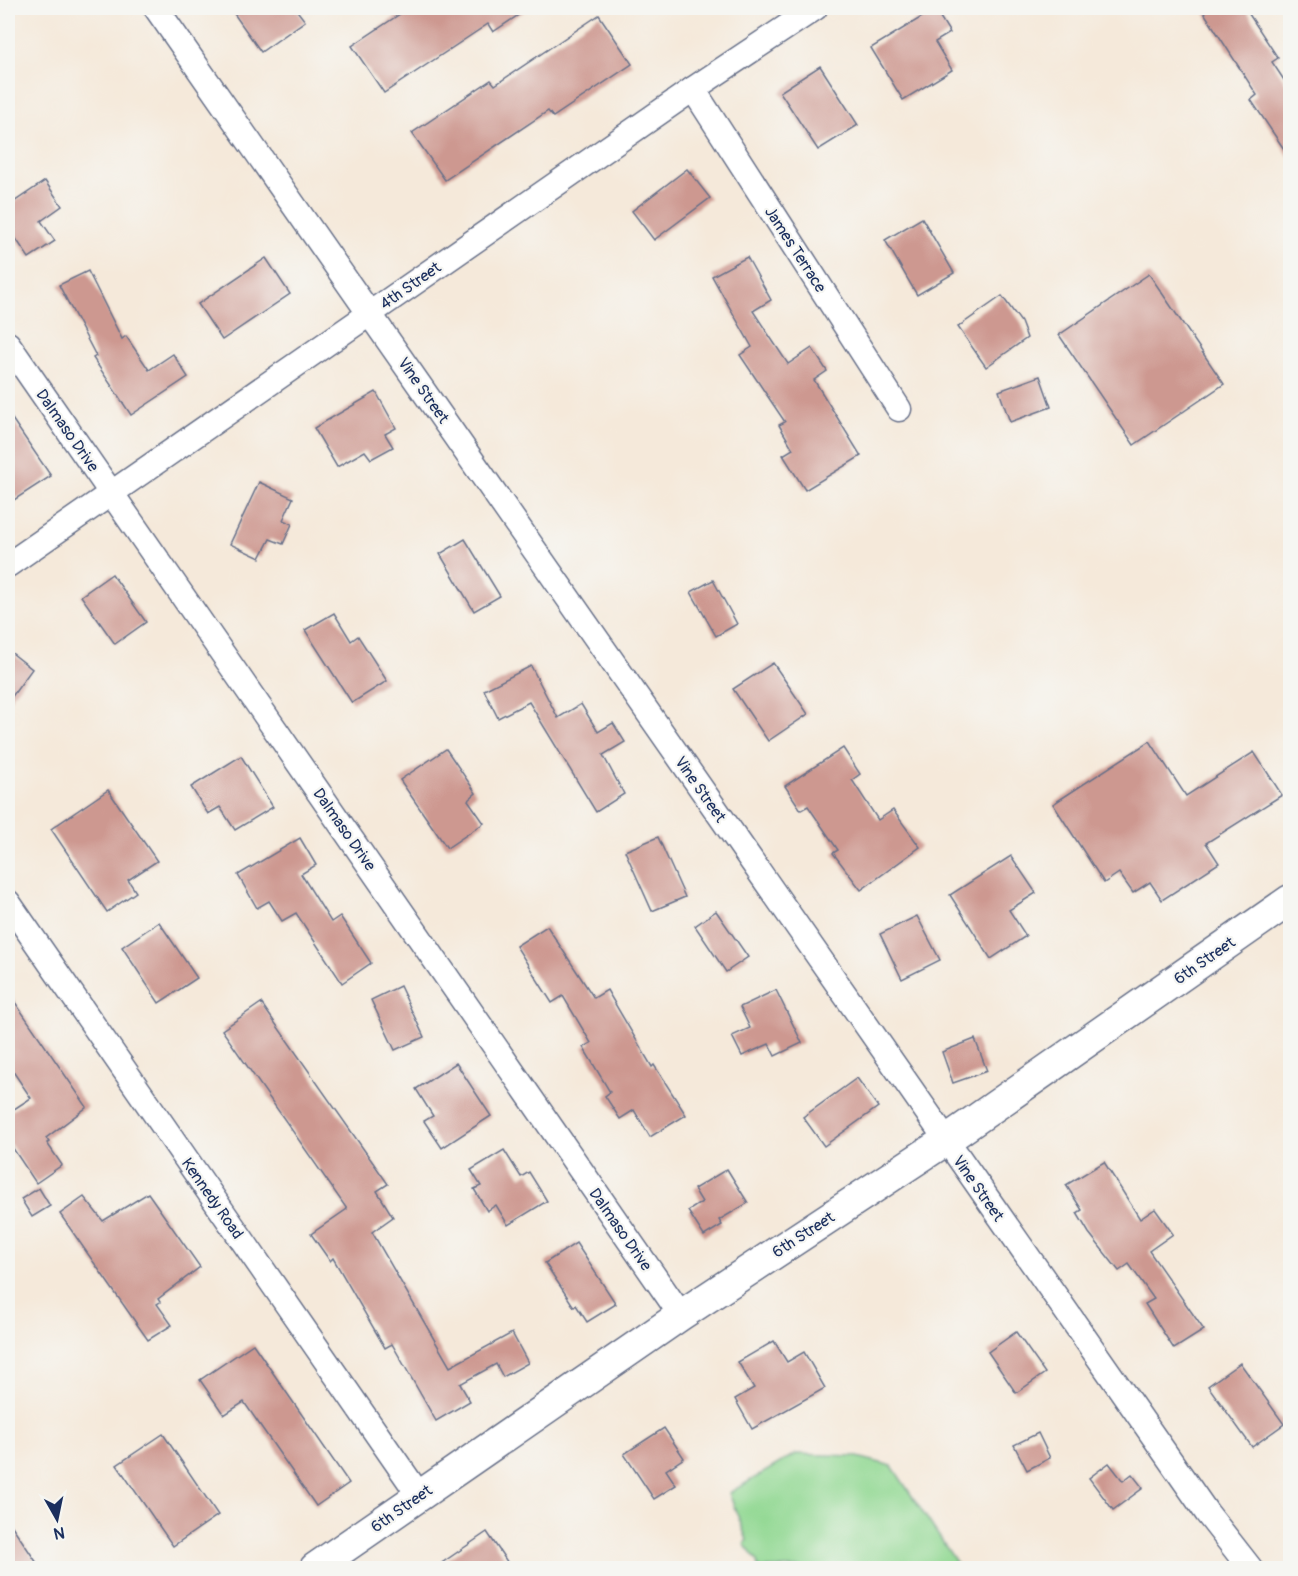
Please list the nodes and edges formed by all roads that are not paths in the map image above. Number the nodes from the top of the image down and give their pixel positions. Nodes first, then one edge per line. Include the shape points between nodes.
1 (156, 8) edge
2 (815, 8) edge
3 (693, 88) junction
4 (370, 312) junction
5 (8, 344) edge
6 (899, 409) dead end
7 (112, 492) junction
8 (8, 565) edge
9 (1290, 900) edge
10 (8, 902) edge
11 (945, 1141) junction
12 (681, 1315) junction
13 (419, 1495) junction
14 (315, 1569) edge
15 (1250, 1569) edge

1 - 4 street, Vine Street
2 - 3 street, 4th Street
3 - 4 street, 4th Street
3 - 6 street, James Terrace
4 - 7 street, 4th Street
4 - 11 street, Vine Street
5 - 7 street, Dalmaso Drive
7 - 8 street, 4th Street
7 - 12 street, Dalmaso Drive
9 - 11 street, 6th Street
10 - 13 street, Kennedy Road
11 - 12 street, 6th Street
11 - 15 street, Vine Street
12 - 13 street, 6th Street
13 - 14 street, 6th Street

